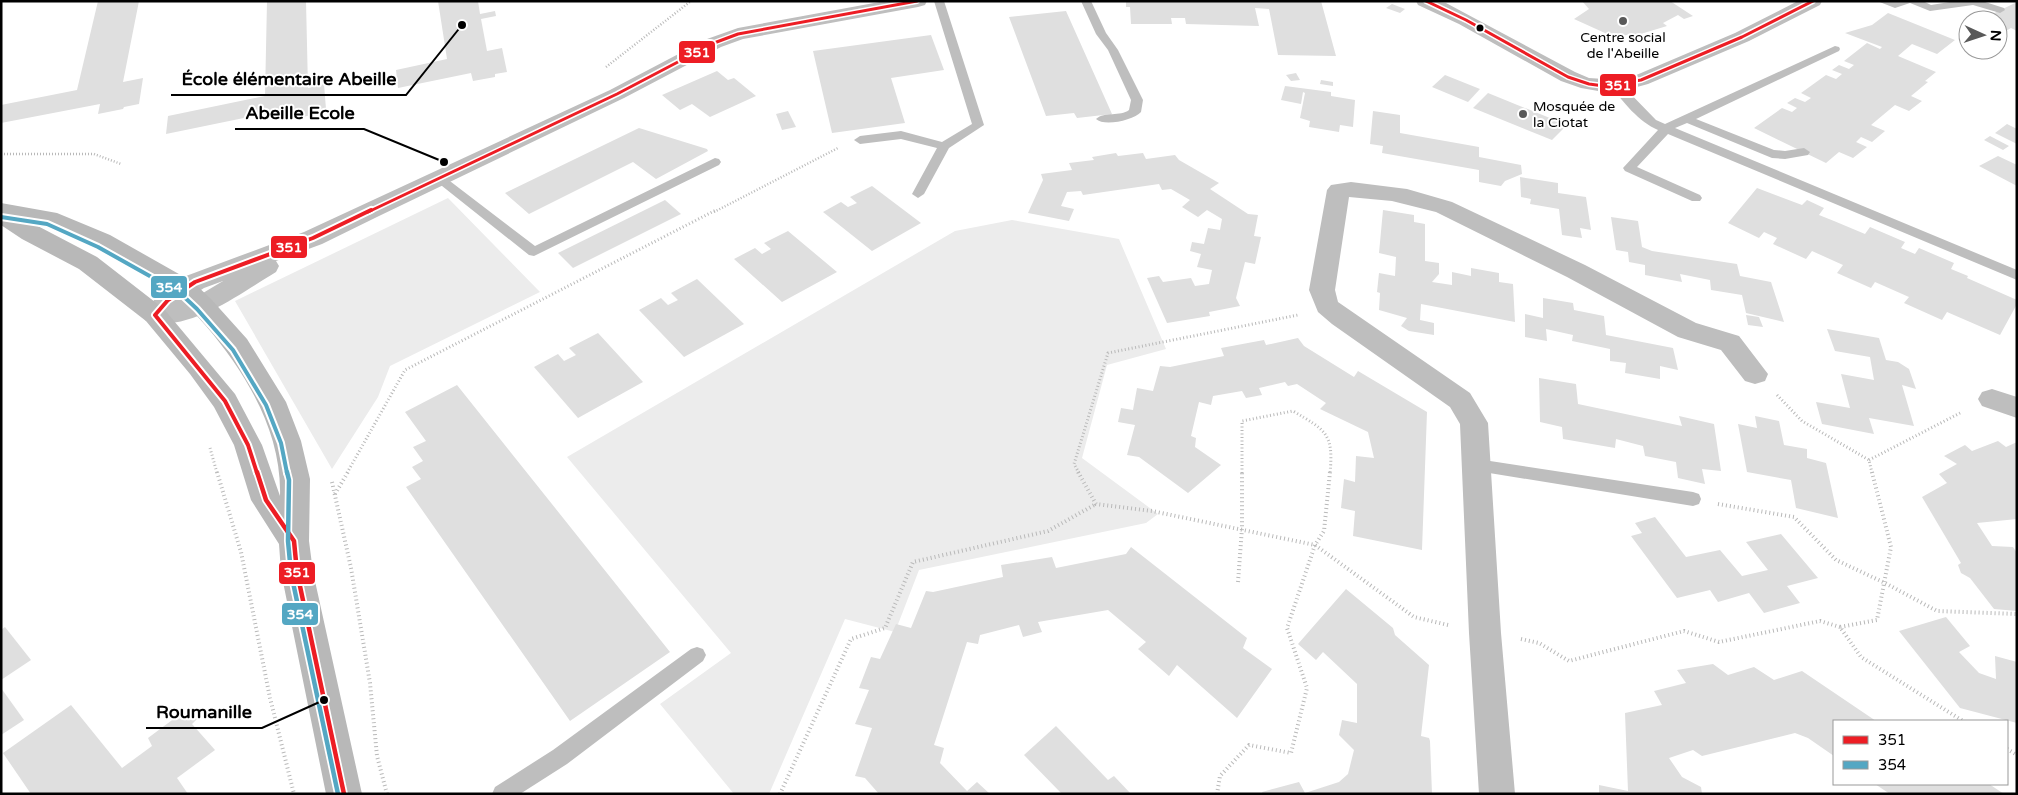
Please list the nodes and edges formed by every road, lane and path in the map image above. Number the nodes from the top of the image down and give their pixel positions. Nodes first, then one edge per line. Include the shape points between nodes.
1 (691, 1) edge
2 (918, 1) edge
3 (939, 1) edge
4 (1086, 1) edge
5 (1425, 1) edge
6 (1813, 1) edge
7 (1882, 1) edge
8 (1906, 1) edge
9 (1914, 1) edge
10 (2000, 10) dead end
11 (1835, 49) dead end
12 (612, 73) dead end
13 (1616, 85) junction
14 (1686, 119) junction
15 (1102, 120) dead end
16 (1668, 128) junction
17 (860, 140) joint
18 (944, 146) junction
19 (1804, 152) dead end
20 (1, 154) edge
21 (715, 162) dead end
22 (121, 164) dead end
23 (438, 178) junction
24 (918, 194) dead end
25 (1696, 198) dead end
26 (1, 212) edge
27 (2017, 275) edge
28 (193, 297) junction
29 (1327, 306) junction
30 (155, 315) junction
31 (1755, 374) joint
32 (2004, 404) edge
33 (207, 442) dead end
34 (1869, 460) junction
35 (1478, 465) junction
36 (335, 494) dead end
37 (1693, 499) joint
38 (1096, 504) junction
39 (1242, 528) junction
40 (294, 541) junction
41 (1315, 545) junction
42 (1238, 582) dead end
43 (1885, 583) junction
44 (2017, 614) edge
45 (1840, 627) junction
46 (1485, 633) junction
47 (698, 655) dead end
48 (1961, 720) edge
49 (294, 794) edge
50 (344, 794) edge
51 (502, 794) edge
52 (780, 794) edge
53 (1217, 794) edge
54 (1498, 794) edge

1 - 12 path via 606,66
2 - 23 street via 738,34
3 - 18 lane via 978,125
4 - 15 lane via 1137,100 1135,112 1129,116
5 - 13 street via 1562,74 1582,82
6 - 13 street via 1732,41 1641,80
7 - 8 lane via 1895,5
9 - 10 lane via 1930,8 1973,2
11 - 14 lane
13 - 16 lane via 1652,123
14 - 16 lane
14 - 19 lane via 1772,154
16 - 25 lane via 1629,168
16 - 27 lane
17 - 18 lane via 901,135
17 - 36 path via 844,145 405,370
18 - 24 lane
20 - 22 path via 94,154
21 - 23 lane via 534,252
23 - 28 street
26 - 28 main road via 49,218 101,241
26 - 30 main road via 30,233 88,262
28 - 30 street via 179,312
28 - 40 main road via 238,346 272,402 287,441 295,479
29 - 31 street via 1322,290 1339,190 1354,189 1429,201 1444,207 1687,330 1730,344
29 - 35 street via 1460,400 1474,424
29 - 38 path via 1284,319 1108,353 1074,464
30 - 40 main road via 225,401 248,445 266,500
31 - 34 path via 1802,421
32 - 34 path via 1958,414
33 - 49 path via 241,552 270,698
34 - 43 path via 1891,547
35 - 37 lane
35 - 46 street
37 - 43 path via 1794,518 1836,560
38 - 39 path
38 - 52 path via 1048,531 913,562 885,628 851,639
39 - 41 path
39 - 41 path via 1242,421 1293,411 1322,428 1332,450 1324,531
39 - 42 path
40 - 50 main road via 297,572
41 - 46 path via 1414,617
41 - 53 path via 1287,628 1307,688 1291,753 1249,745 1220,776
43 - 44 path via 1937,610
43 - 45 path via 1877,620
45 - 46 path via 1820,621 1719,642 1684,631 1569,661 1538,642
45 - 48 path via 1861,657
46 - 54 street
47 - 51 lane via 560,757

